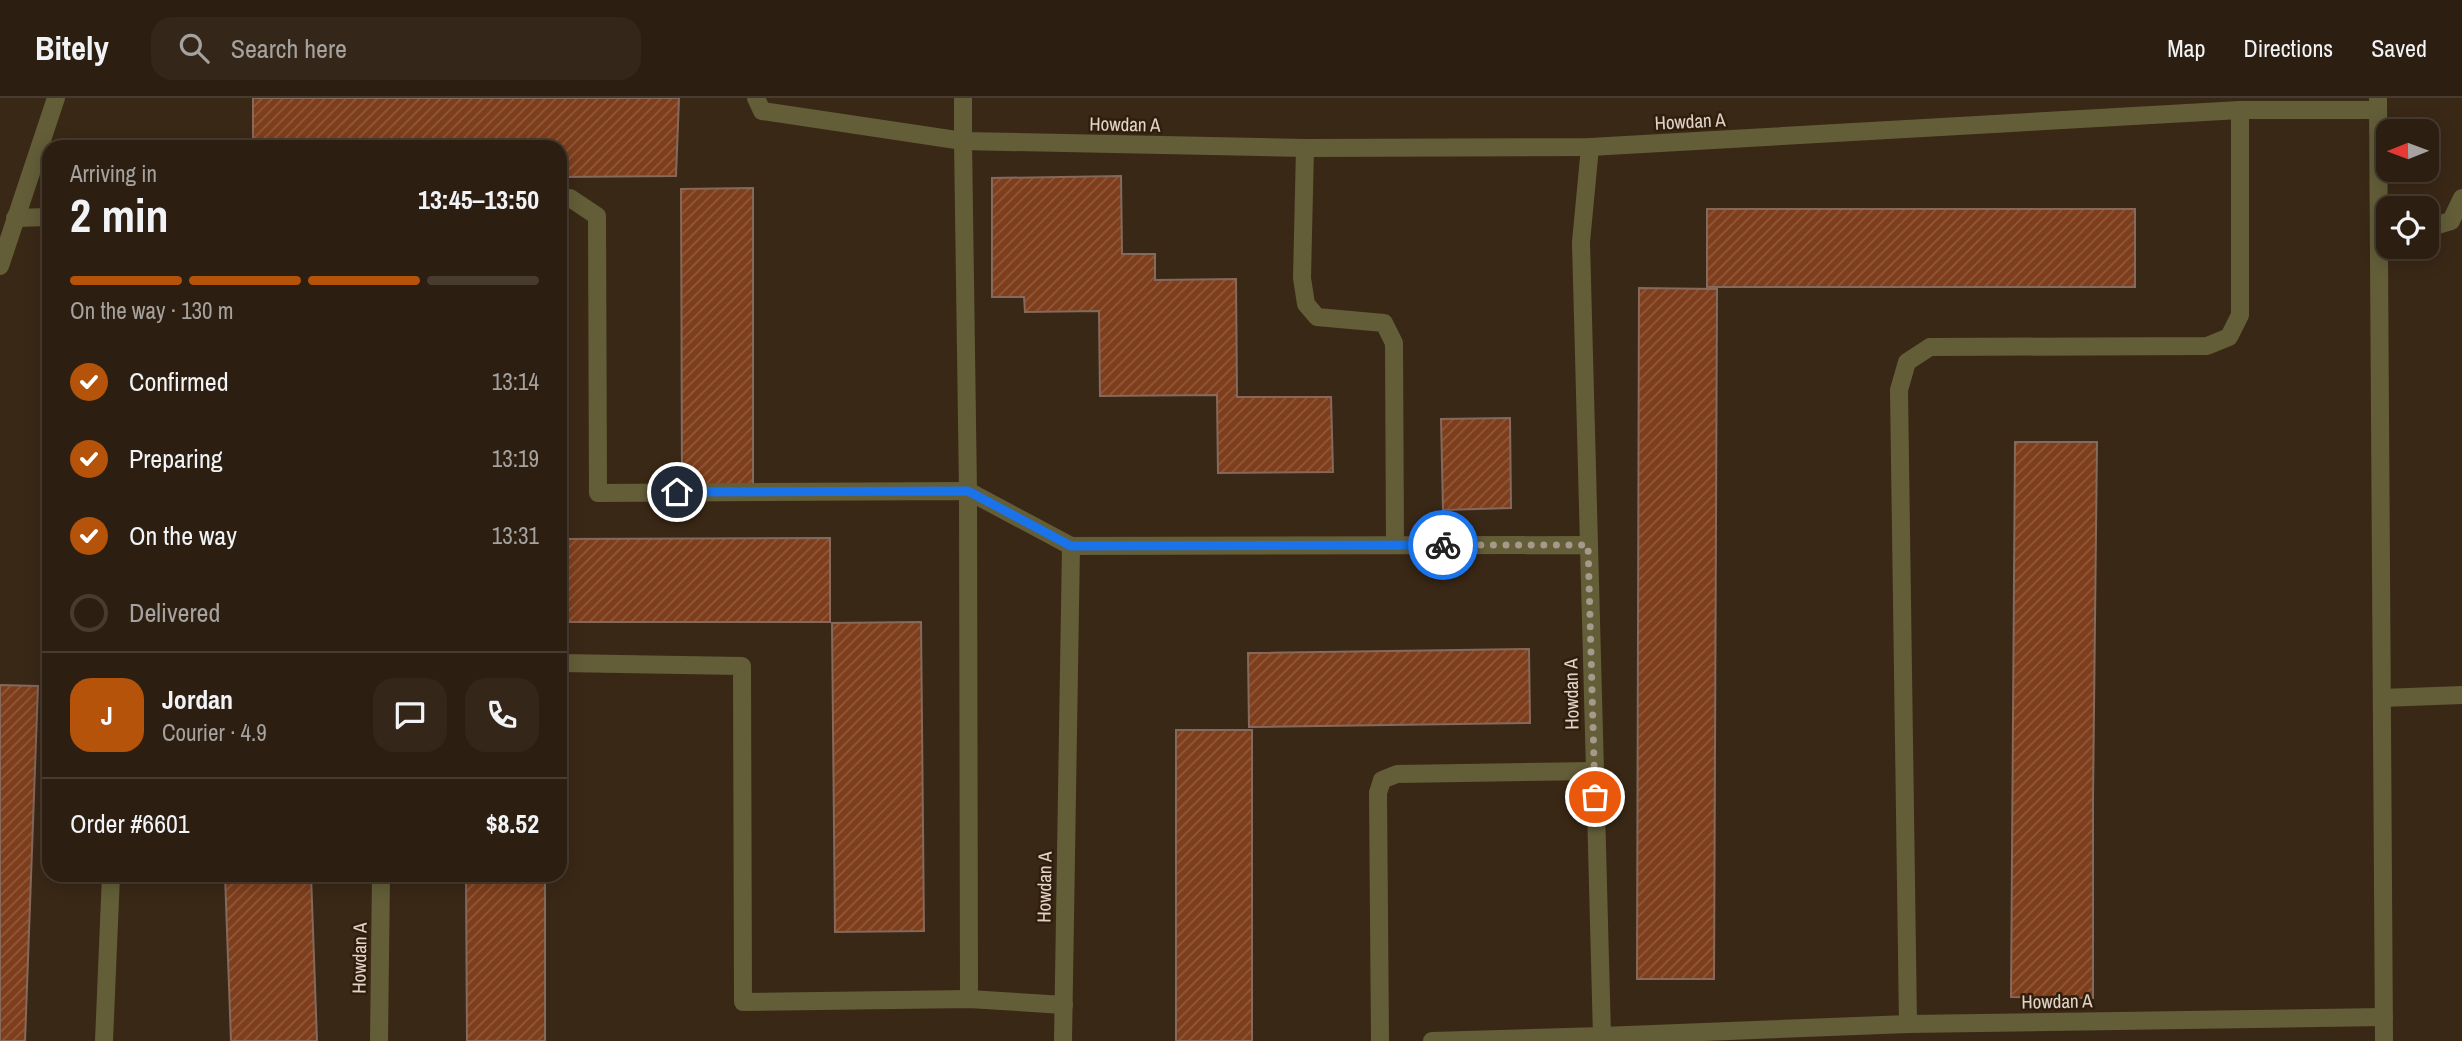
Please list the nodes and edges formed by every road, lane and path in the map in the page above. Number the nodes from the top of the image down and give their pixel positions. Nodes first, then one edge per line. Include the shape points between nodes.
1 (56, 98) edge
2 (756, 98) edge
3 (963, 98) edge
4 (2378, 104) edge
5 (2240, 110) junction
6 (963, 141) junction
7 (1305, 148) junction
8 (1590, 148) junction
9 (2382, 196) edge
10 (567, 198) edge
11 (2462, 198) edge
12 (42, 217) edge
13 (15, 218) junction
14 (2439, 226) edge
15 (2384, 259) edge
16 (0, 266) edge
17 (968, 491) junction
18 (1395, 545) junction
19 (1588, 545) junction
20 (1071, 546) junction
21 (567, 663) edge
22 (2462, 695) edge
23 (2382, 698) junction
24 (1594, 771) junction
25 (111, 882) edge
26 (381, 882) edge
27 (969, 999) junction
28 (1064, 1005) junction
29 (2384, 1017) junction
30 (1908, 1024) junction
31 (1602, 1036) junction
32 (104, 1041) edge
33 (379, 1041) edge
34 (1063, 1041) edge
35 (1380, 1041) edge
36 (1432, 1041) edge
37 (2384, 1041) edge

1 - 13 street
2 - 6 street, Howdan A via 762,111
3 - 6 street
4 - 5 street, Howdan A
4 - 9 street
5 - 8 street, Howdan A
5 - 30 street via 2240,315 2230,337 2207,346 1930,347 1907,362 1899,390
6 - 7 street, Howdan A
6 - 17 street
7 - 8 street, Howdan A
7 - 18 street via 1302,278 1306,303 1317,317 1384,323 1394,343
8 - 19 street, Howdan A via 1581,242
10 - 17 street via 597,216 597,493
11 - 14 street via 2451,222
12 - 13 street
13 - 16 street
15 - 23 street
17 - 20 street
17 - 27 street
18 - 19 street
18 - 20 street
19 - 24 street, Howdan A
20 - 28 street, Howdan A
21 - 27 street via 742,666 743,1002
22 - 23 street
23 - 29 street
24 - 31 street, Howdan A
24 - 35 street via 1396,774 1382,780 1378,793
25 - 32 street
26 - 33 street, Howdan A
27 - 28 street
28 - 34 street, Howdan A
29 - 30 street, Howdan A
29 - 37 street
30 - 31 street, Howdan A
31 - 36 street

